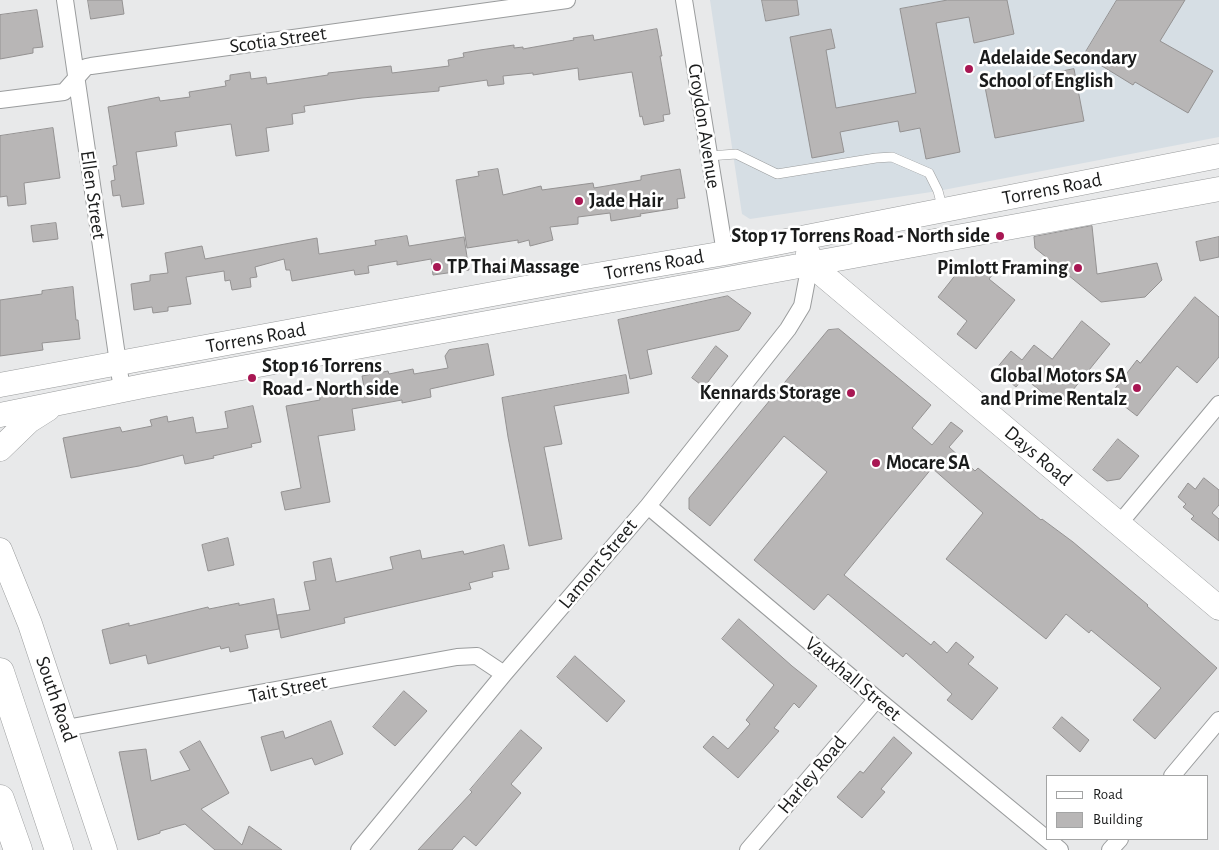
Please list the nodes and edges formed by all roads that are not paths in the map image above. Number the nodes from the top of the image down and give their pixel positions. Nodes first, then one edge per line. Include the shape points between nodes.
1 (65, 0) edge
2 (568, 0) edge
3 (684, 0) edge
4 (76, 79) junction
5 (0, 100) edge
6 (709, 156) junction
7 (1219, 156) edge
8 (1219, 189) edge
9 (943, 210) junction
10 (806, 237) junction
11 (725, 253) junction
12 (810, 264) junction
13 (118, 363) junction
14 (0, 385) edge
15 (122, 390) junction
16 (56, 404) junction
17 (1219, 404) edge
18 (0, 415) edge
19 (0, 449) edge
20 (648, 506) junction
21 (1119, 524) junction
22 (0, 550) edge
23 (1219, 608) edge
24 (0, 672) edge
25 (504, 674) junction
26 (876, 699) junction
27 (1219, 720) edge
28 (66, 728) junction
29 (1173, 775) edge
30 (0, 799) edge
31 (1046, 839) edge
32 (1048, 840) edge
33 (1119, 840) edge
34 (18, 850) edge
35 (59, 850) edge
36 (106, 850) edge
37 (359, 850) edge
38 (748, 850) edge
39 (1060, 850) edge
40 (1110, 850) edge

1 - 4 street, Ellen Street
2 - 4 street, Scotia Street via 92,66 86,67
3 - 6 street, Croydon Avenue
4 - 5 street, Scotia Street via 64,92
4 - 13 street, Ellen Street
6 - 9 lane via 736,154 777,174 892,157 929,173
6 - 11 street, Croydon Avenue
7 - 9 main road, Torrens Road
8 - 12 main road, Torrens Road
9 - 10 main road, Torrens Road
10 - 11 main road, Torrens Road
10 - 12 main road
11 - 13 main road, Torrens Road
12 - 15 main road, Torrens Road
12 - 20 street, Lamont Street via 802,306 788,329
12 - 21 main road, Days Road
13 - 14 main road, Torrens Road
13 - 15 street, Ellen Street
15 - 16 main road, Torrens Road
16 - 18 main road, Torrens Road
16 - 19 main road via 29,421
17 - 21 street
20 - 25 street, Lamont Street
20 - 26 street, Vauxhall Street
21 - 23 main road, Days Road
22 - 28 main road, South Road
24 - 35 highway
25 - 28 street, Tait Street via 477,656 457,657
25 - 37 street, Lamont Street
26 - 31 street, Vauxhall Street
26 - 38 street, Harley Road
27 - 29 street
28 - 36 main road, South Road
30 - 34 highway
32 - 39 street, Vauxhall Street
33 - 40 street

